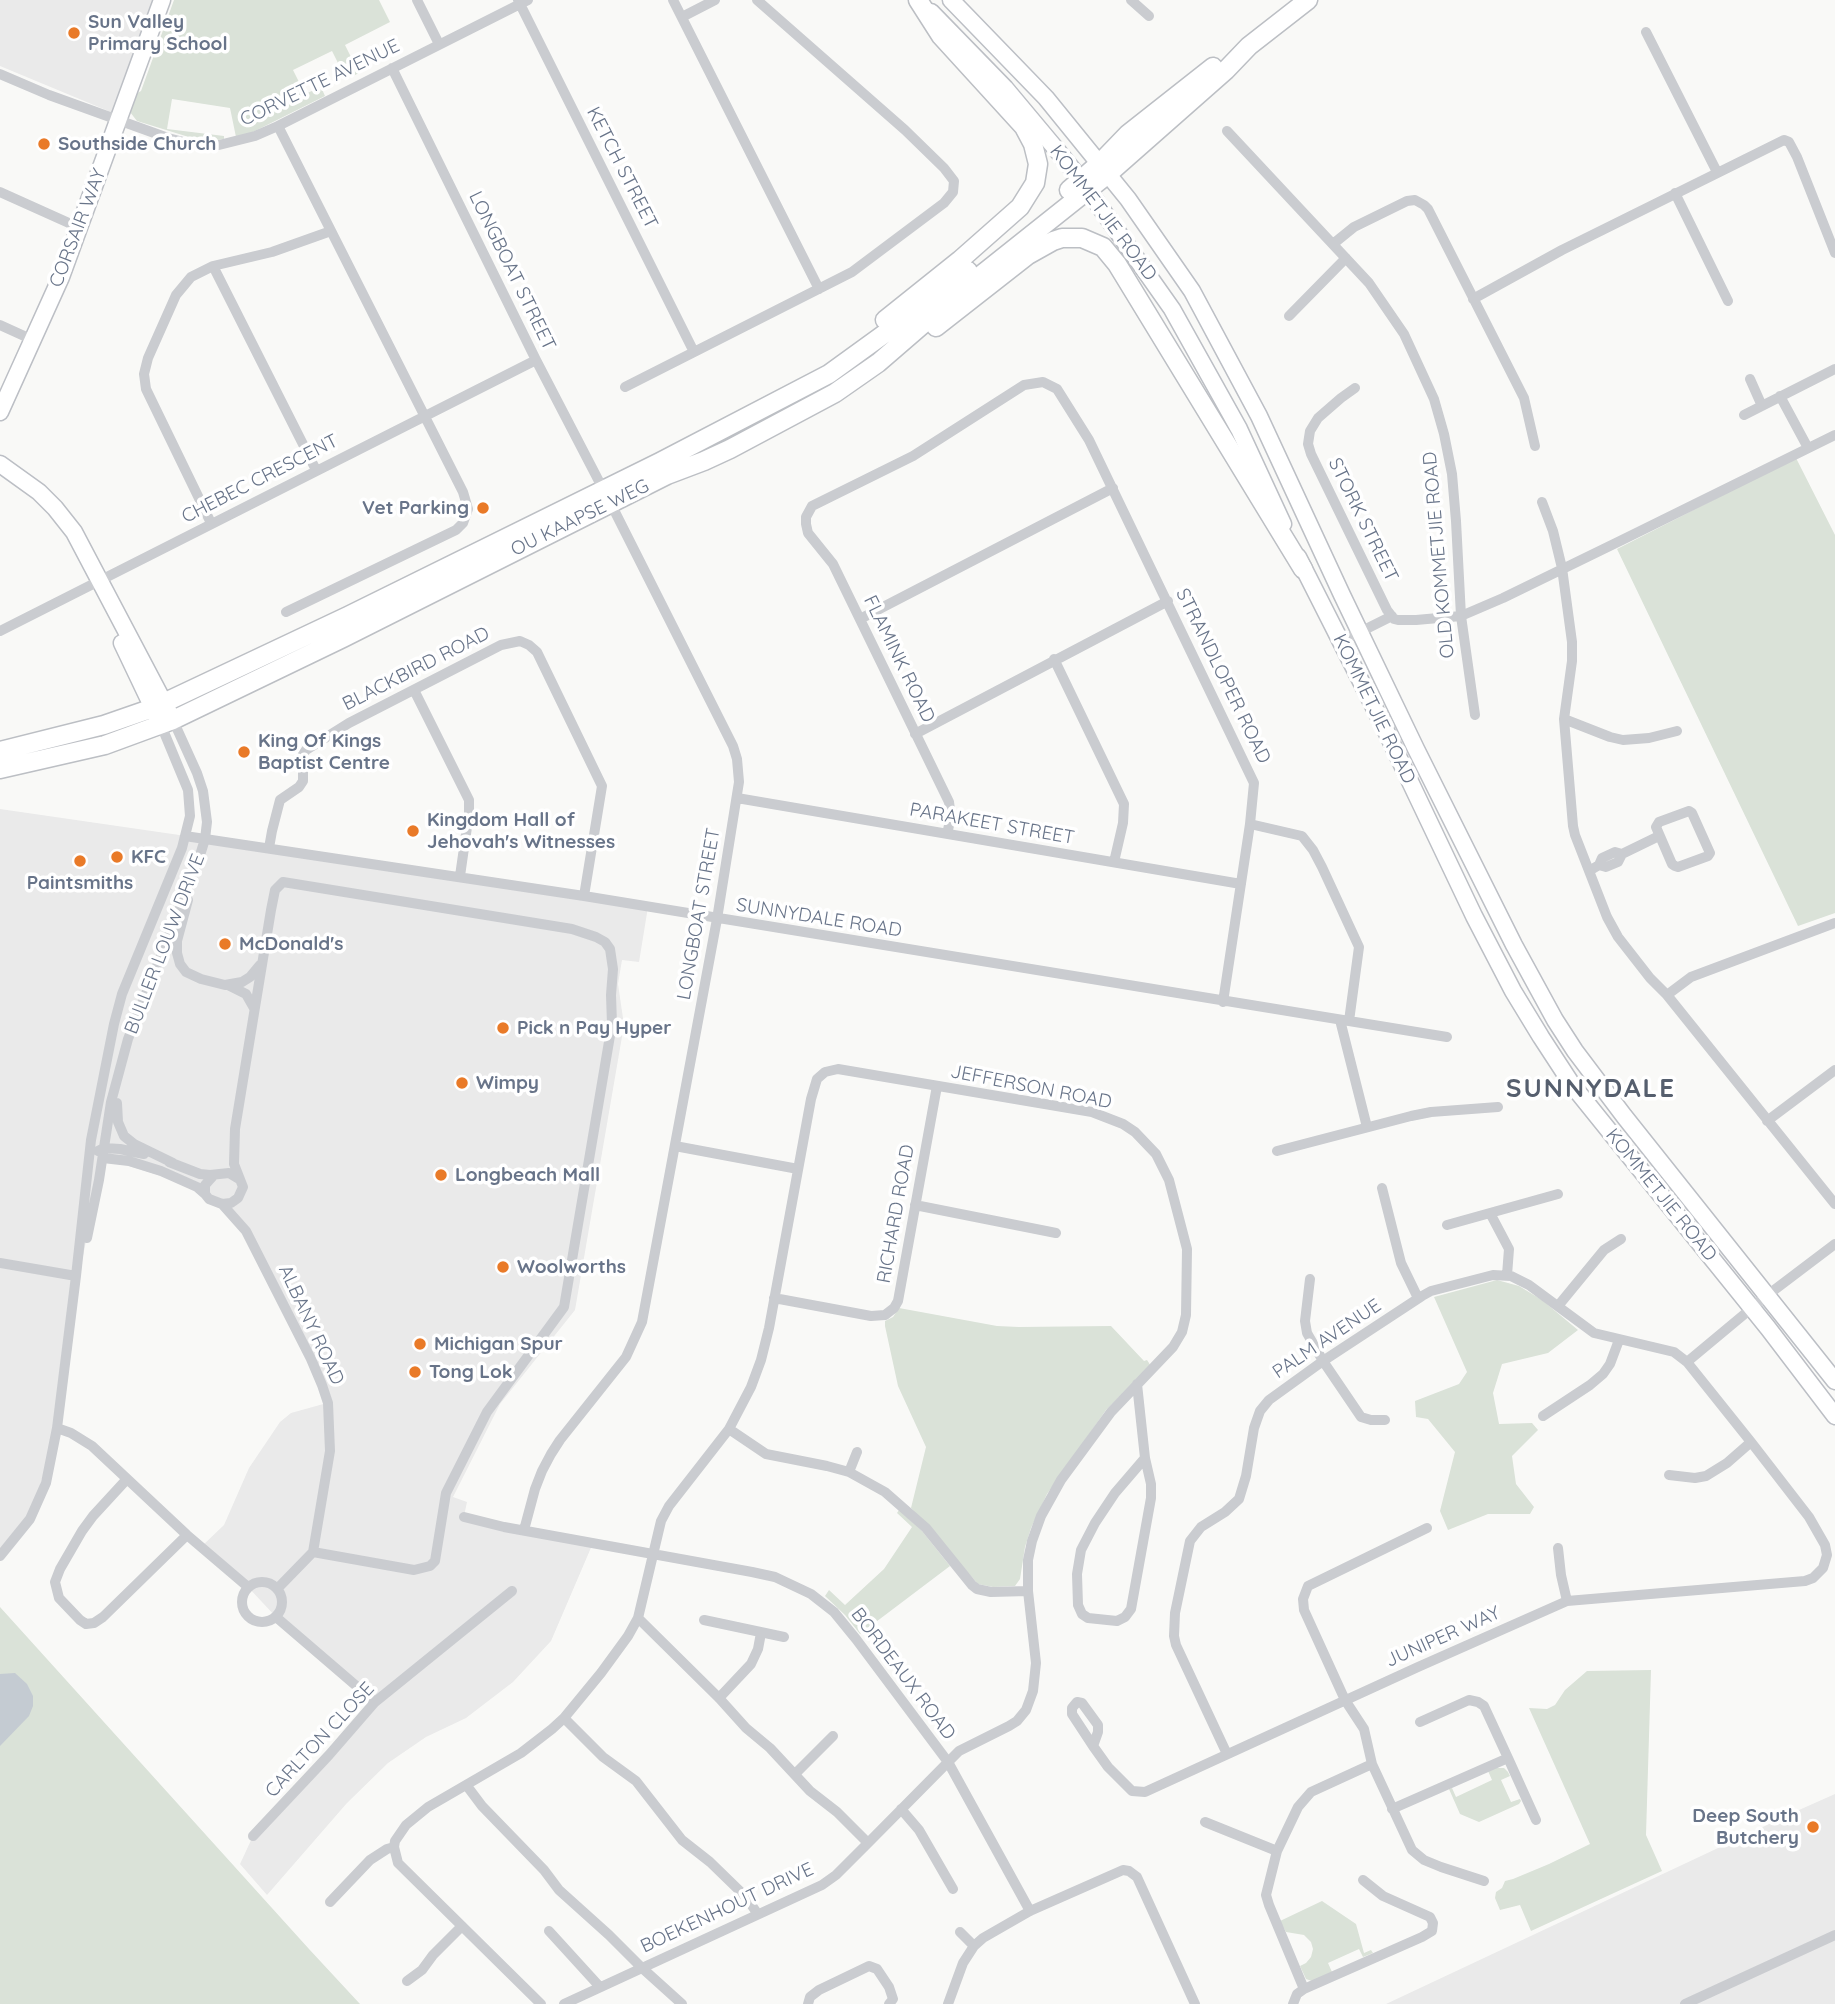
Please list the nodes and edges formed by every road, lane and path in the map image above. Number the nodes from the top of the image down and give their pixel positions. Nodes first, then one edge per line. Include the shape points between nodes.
1 (162, 0) edge
2 (417, 0) edge
3 (673, 0) edge
4 (715, 0) edge
5 (757, 0) edge
6 (919, 0) edge
7 (951, 0) edge
8 (1131, 0) edge
9 (1308, 0) edge
10 (522, 1) edge
11 (1149, 16) dead end
12 (682, 17) junction
13 (1646, 32) dead end
14 (439, 44) junction
15 (392, 68) junction
16 (0, 74) edge
17 (119, 120) junction
18 (278, 126) junction
19 (1227, 131) dead end
20 (1104, 168) junction
21 (1717, 172) junction
22 (1084, 185) junction
23 (0, 192) edge
24 (1675, 193) junction
25 (80, 228) junction
26 (331, 231) junction
27 (1333, 244) junction
28 (1835, 253) edge
29 (1346, 258) junction
30 (214, 266) junction
31 (819, 289) junction
32 (1473, 299) junction
33 (1728, 301) dead end
34 (1289, 316) dead end
35 (0, 325) edge
36 (33, 340) junction
37 (694, 352) junction
38 (536, 360) junction
39 (847, 360) junction
40 (878, 363) junction
41 (1835, 369) edge
42 (1749, 379) dead end
43 (625, 387) dead end
44 (1355, 388) dead end
45 (1780, 396) junction
46 (1762, 406) junction
47 (0, 412) edge
48 (1744, 415) dead end
49 (425, 416) junction
50 (1835, 435) edge
51 (1535, 446) dead end
52 (1808, 448) junction
53 (0, 464) edge
54 (316, 470) junction
55 (1113, 488) junction
56 (607, 496) junction
57 (1542, 502) dead end
58 (812, 506) joint
59 (211, 523) junction
60 (1562, 568) junction
61 (1303, 569) junction
62 (101, 584) junction
63 (1168, 601) junction
64 (286, 612) dead end
65 (1392, 616) junction
66 (1461, 616) junction
67 (860, 619) junction
68 (0, 631) edge
69 (1360, 632) junction
70 (1342, 641) junction
71 (1054, 660) junction
72 (414, 690) junction
73 (159, 705) junction
74 (1475, 715) dead end
75 (1564, 719) junction
76 (167, 722) junction
77 (1677, 731) dead end
78 (915, 734) junction
79 (0, 751) edge
80 (0, 769) edge
81 (737, 798) junction
82 (1250, 824) junction
83 (947, 834) junction
84 (185, 836) junction
85 (1659, 836) junction
86 (205, 839) junction
87 (269, 848) junction
88 (1114, 862) junction
89 (1594, 868) junction
90 (193, 873) junction
91 (460, 876) junction
92 (1241, 884) junction
93 (584, 896) junction
94 (717, 919) junction
95 (1835, 923) edge
96 (261, 964) junction
97 (225, 985) junction
98 (1667, 995) junction
99 (142, 1002) junction
100 (1223, 1002) junction
101 (254, 1008) junction
102 (1344, 1021) junction
103 (1447, 1037) dead end
104 (1835, 1070) edge
105 (937, 1086) junction
106 (1498, 1107) dead end
107 (1767, 1121) junction
108 (1367, 1127) junction
109 (235, 1129) junction
110 (91, 1140) junction
111 (675, 1146) junction
112 (1278, 1151) dead end
113 (101, 1153) junction
114 (173, 1163) junction
115 (89, 1168) junction
116 (798, 1169) junction
117 (216, 1174) junction
118 (240, 1179) junction
119 (1381, 1188) dead end
120 (205, 1194) junction
121 (241, 1194) junction
122 (1558, 1194) dead end
123 (222, 1204) junction
124 (915, 1205) junction
125 (1835, 1205) edge
126 (1490, 1213) junction
127 (1447, 1225) dead end
128 (246, 1231) junction
129 (1056, 1233) dead end
130 (1621, 1239) dead end
131 (1835, 1244) edge
132 (0, 1263) edge
133 (1507, 1275) junction
134 (76, 1276) junction
135 (1310, 1279) dead end
136 (1767, 1295) junction
137 (774, 1298) junction
138 (1418, 1298) junction
139 (1558, 1306) junction
140 (1752, 1308) junction
141 (1619, 1340) junction
142 (1323, 1361) junction
143 (1687, 1362) junction
144 (1835, 1381) edge
145 (1137, 1384) junction
146 (1544, 1416) dead end
147 (1835, 1416) edge
148 (1385, 1420) dead end
149 (57, 1429) junction
150 (729, 1429) junction
151 (1751, 1441) junction
152 (857, 1452) dead end
153 (1145, 1458) junction
154 (849, 1472) junction
155 (1669, 1475) dead end
156 (127, 1479) junction
157 (464, 1517) dead end
158 (1427, 1528) dead end
159 (524, 1530) junction
160 (187, 1535) junction
161 (1558, 1548) dead end
162 (313, 1552) junction
163 (653, 1553) junction
164 (0, 1556) edge
165 (248, 1587) junction
166 (277, 1589) junction
167 (512, 1591) dead end
168 (1028, 1591) junction
169 (1567, 1601) junction
170 (246, 1616) junction
171 (276, 1617) junction
172 (638, 1618) junction
173 (704, 1620) dead end
174 (238, 1626) dead end
175 (761, 1633) junction
176 (784, 1637) dead end
177 (719, 1698) junction
178 (1345, 1700) junction
179 (375, 1702) junction
180 (564, 1718) junction
181 (1420, 1723) dead end
182 (833, 1736) dead end
183 (1093, 1746) dead end
184 (1227, 1754) junction
185 (1508, 1758) junction
186 (948, 1762) junction
187 (1372, 1764) junction
188 (795, 1774) junction
189 (467, 1786) junction
190 (901, 1809) junction
191 (1392, 1809) junction
192 (1536, 1820) dead end
193 (1205, 1822) dead end
194 (253, 1836) dead end
195 (868, 1843) junction
196 (394, 1847) junction
197 (1277, 1851) junction
198 (1363, 1880) dead end
199 (1484, 1881) dead end
200 (953, 1889) dead end
201 (330, 1902) dead end
202 (1030, 1911) junction
203 (757, 1913) junction
204 (462, 1926) junction
205 (549, 1931) dead end
206 (960, 1932) dead end
207 (1835, 1934) edge
208 (974, 1946) junction
209 (641, 1967) junction
210 (407, 1981) dead end
211 (600, 1987) junction
212 (1304, 1989) junction
213 (539, 2003) edge
214 (564, 2004) edge
215 (682, 2004) edge
216 (808, 2004) edge
217 (889, 2004) edge
218 (947, 2004) edge
219 (1195, 2004) edge
220 (1293, 2004) edge
221 (1685, 2004) edge

1 - 17 main road, CORSAIR WAY
2 - 14 street
3 - 12 street
4 - 12 street
5 - 31 street via 905,130 954,181 953,192 944,203 868,261
6 - 22 main road, KOMMETJIE ROAD via 1005,88
6 - 39 main road via 942,36 1024,127 1037,155 1035,183 1020,207 872,331
7 - 20 main road, KOMMETJIE ROAD via 1046,98
8 - 11 street
9 - 20 main road, OU KAAPSE WEG via 1128,134
10 - 14 street, CORVETTE AVENUE
10 - 37 street, KETCH STREET
12 - 31 street
13 - 21 street
14 - 15 street, CORVETTE AVENUE
15 - 18 street, CORVETTE AVENUE
15 - 38 street, LONGBOAT STREET
16 - 17 street, CORVETTE AVENUE
17 - 18 street, CORVETTE AVENUE via 195,145 238,142
17 - 25 main road, CORSAIR WAY
18 - 26 street
19 - 27 street, OLD KOMMETJIE ROAD
20 - 22 main road, OU KAAPSE WEG
20 - 69 main road, KOMMETJIE ROAD via 1192,291 1259,416
21 - 24 street
21 - 28 street via 1771,145 1789,142
22 - 39 main road, OU KAAPSE WEG
22 - 40 main road, OU KAAPSE WEG
22 - 61 main road, KOMMETJIE ROAD via 1172,309 1238,429
23 - 25 street
24 - 32 street
24 - 33 street
25 - 36 main road, CORSAIR WAY
26 - 30 street
26 - 49 street
27 - 29 street, OLD KOMMETJIE ROAD
27 - 32 street via 1354,228 1415,200 1428,209
29 - 34 street
29 - 66 street, OLD KOMMETJIE ROAD via 1404,334 1434,399 1452,474
30 - 54 street
30 - 59 street via 191,277 176,295 144,374 152,403
31 - 37 street
32 - 51 street via 1524,398
35 - 36 street
36 - 47 main road, CORSAIR WAY
37 - 43 street
38 - 49 street, CHEBEC CRESCENT
38 - 56 street, LONGBOAT STREET
39 - 56 main road, OU KAAPSE WEG
40 - 56 main road, OU KAAPSE WEG via 816,405 730,449
40 - 61 main road via 940,324 1042,246 1072,237 1093,241 1117,264
41 - 45 street
42 - 46 street
44 - 65 street, STORK STREET via 1312,425 1309,447
45 - 46 street
45 - 52 street
46 - 48 street
49 - 54 street, CHEBEC CRESCENT
49 - 64 street via 467,502 463,523
50 - 52 street
52 - 60 street
53 - 62 main road, BULLER LOUW DRIVE via 55,508
54 - 59 street, CHEBEC CRESCENT
55 - 58 street, STRANDLOPER ROAD via 1057,389 1043,382 1024,385 913,456
55 - 63 street, STRANDLOPER ROAD
55 - 67 street
56 - 73 main road, OU KAAPSE WEG
56 - 76 main road, OU KAAPSE WEG
56 - 81 street, LONGBOAT STREET via 733,746 739,773
57 - 60 street
58 - 67 street, FLAMINK ROAD via 806,520 808,533 833,564
59 - 62 street, CHEBEC CRESCENT
60 - 66 street
60 - 75 street via 1573,654
61 - 70 main road, KOMMETJIE ROAD
62 - 68 street, CHEBEC CRESCENT
62 - 73 main road, BULLER LOUW DRIVE via 110,616
63 - 71 street
63 - 82 street, STRANDLOPER ROAD via 1252,776 1255,789
65 - 66 street via 1398,620
65 - 69 street
66 - 74 street, OLD KOMMETJIE ROAD
67 - 78 street, FLAMINK ROAD
69 - 70 street
69 - 136 main road, KOMMETJIE ROAD via 1555,1020
70 - 140 main road, KOMMETJIE ROAD via 1474,916 1541,1037 1573,1086
71 - 78 street
71 - 88 street via 1124,804
72 - 87 street, BLACKBIRD ROAD via 306,750 303,781 280,800
72 - 91 street via 469,800
72 - 93 street, BLACKBIRD ROAD via 512,641 537,652 603,786
73 - 76 main road, BULLER LOUW DRIVE
73 - 79 main road, OU KAAPSE WEG via 104,725
75 - 77 street via 1623,740
75 - 89 street via 1573,825
76 - 80 main road, OU KAAPSE WEG via 105,745
76 - 84 street, BULLER LOUW DRIVE via 188,790 190,817
76 - 86 street, BULLER LOUW DRIVE via 203,791
78 - 83 street, FLAMINK ROAD via 949,802
81 - 83 street, PARAKEET STREET
81 - 94 street, LONGBOAT STREET
82 - 92 street, STRANDLOPER ROAD
82 - 102 street via 1302,836 1322,867 1359,947
83 - 88 street, PARAKEET STREET
84 - 86 street, SUNNYDALE ROAD
84 - 110 street, BULLER LOUW DRIVE via 122,993
85 - 85 street via 1675,866 1710,853 1689,811 1660,822 1656,827
85 - 89 street via 1602,858
86 - 87 street, SUNNYDALE ROAD
86 - 90 street, BULLER LOUW DRIVE
87 - 91 street, SUNNYDALE ROAD
88 - 92 street, PARAKEET STREET
89 - 98 street via 1618,937
90 - 97 street via 177,941 179,962 186,972
90 - 99 street, BULLER LOUW DRIVE
91 - 93 street, SUNNYDALE ROAD
92 - 100 street, STRANDLOPER ROAD
93 - 94 street, SUNNYDALE ROAD
94 - 100 street, SUNNYDALE ROAD
94 - 111 street, LONGBOAT STREET
95 - 98 street via 1703,971
96 - 97 street via 242,982
96 - 101 street
96 - 162 street via 275,890 285,881 572,929 604,942 613,969 612,1024 564,1307 487,1412 446,1493 435,1560 414,1570
97 - 101 street via 246,993
98 - 107 street
99 - 113 street, BULLER LOUW DRIVE via 117,1078
99 - 114 street via 116,1108 118,1122 128,1139
100 - 102 street, SUNNYDALE ROAD
101 - 109 street
102 - 103 street, SUNNYDALE ROAD
102 - 108 street
104 - 107 street
105 - 116 street, JEFFERSON ROAD via 838,1069 825,1072 814,1085
105 - 124 street, RICHARD ROAD
105 - 145 street, JEFFERSON ROAD via 1092,1112 1124,1124 1156,1154 1169,1180 1187,1248 1188,1303 1179,1339
106 - 108 street via 1431,1112
107 - 125 street
108 - 112 street
109 - 117 street
109 - 118 street via 233,1161
110 - 113 street
110 - 115 street, BULLER LOUW DRIVE
111 - 116 street
111 - 159 street, LONGBOAT STREET via 642,1322 626,1357 551,1454
113 - 114 street via 127,1150
113 - 115 street
113 - 120 street via 162,1171
113 - 134 street, BULLER LOUW DRIVE
114 - 117 street via 200,1174
115 - 134 street, BULLER LOUW DRIVE
116 - 137 street, JEFFERSON ROAD
117 - 118 street via 229,1173
117 - 120 street via 206,1182
118 - 121 street
119 - 138 street via 1401,1263
120 - 123 street
121 - 123 street
121 - 128 street
122 - 126 street
123 - 128 street
124 - 129 street
124 - 137 street, RICHARD ROAD via 898,1301 888,1314 871,1316
126 - 127 street
126 - 133 street via 1509,1249
128 - 162 street, ALBANY ROAD via 311,1359 328,1403 330,1451
130 - 139 street via 1604,1250
131 - 136 street
132 - 134 street
133 - 138 street, PALM AVENUE via 1493,1275
133 - 139 street
134 - 149 street, BULLER LOUW DRIVE
135 - 142 street via 1305,1326
136 - 140 street
136 - 144 main road, KOMMETJIE ROAD
137 - 150 street, JEFFERSON ROAD via 761,1360
138 - 142 street, PALM AVENUE
139 - 141 street via 1587,1329
140 - 143 street
140 - 147 main road, KOMMETJIE ROAD
141 - 143 street via 1674,1352
141 - 146 street via 1603,1374
142 - 148 street via 1361,1417
142 - 184 street, PALM AVENUE via 1264,1405 1254,1428 1239,1499 1196,1532 1188,1546 1174,1640
143 - 151 street
145 - 153 street
145 - 168 street, JEFFERSON ROAD via 1111,1412 1046,1506 1030,1550
149 - 156 street via 92,1446
149 - 164 street, BULLER LOUW DRIVE via 46,1483 30,1519
150 - 154 street via 766,1454
150 - 163 street, JEFFERSON ROAD via 669,1506
151 - 155 street via 1706,1476
151 - 169 street, JUNIPER WAY via 1824,1542 1824,1568 1813,1578
152 - 154 street
153 - 153 street via 1151,1498 1131,1609 1117,1621 1088,1618 1078,1605 1081,1550 1115,1493
154 - 168 street via 913,1514 972,1585 991,1592
156 - 160 street
156 - 160 street via 82,1531 55,1582 59,1598 80,1620 94,1623 103,1617
157 - 159 street, BORDEAUX ROAD
158 - 178 street via 1308,1586 1303,1600 1306,1616
159 - 163 street, BORDEAUX ROAD
160 - 165 street
161 - 169 street
162 - 166 street
163 - 172 street
163 - 186 street, BORDEAUX ROAD via 775,1577 811,1594 834,1612
165 - 166 street via 260,1582
165 - 170 street via 242,1598
166 - 171 street via 282,1606
167 - 179 street, CARLTON CLOSE
168 - 186 street, JEFFERSON ROAD via 1036,1663 1030,1703 1017,1721 959,1751
169 - 178 street, JUNIPER WAY
170 - 171 street via 264,1623
170 - 174 street
171 - 179 street
172 - 177 street
172 - 180 street via 619,1652
173 - 175 street
175 - 176 street
175 - 177 street via 751,1664
177 - 188 street
178 - 184 street, JUNIPER WAY
178 - 187 street via 1364,1729
179 - 194 street, CARLTON CLOSE
180 - 189 street via 521,1753
180 - 203 street via 603,1757 636,1781 682,1840 746,1897
181 - 185 street via 1469,1700 1478,1702
182 - 188 street
183 - 184 street, JUNIPER WAY via 1117,1777 1137,1793
185 - 191 street
185 - 192 street
186 - 190 street, BOEKENHOUT DRIVE
186 - 202 street, BORDEAUX ROAD
187 - 191 street
187 - 197 street via 1311,1792 1297,1807
188 - 195 street
189 - 196 street via 405,1825
189 - 209 street via 559,1890
190 - 195 street, BOEKENHOUT DRIVE
190 - 200 street via 919,1830
191 - 199 street via 1419,1857
193 - 197 street
195 - 203 street, BOEKENHOUT DRIVE via 822,1885
196 - 201 street via 370,1860
196 - 204 street via 398,1863
197 - 212 street via 1266,1895
198 - 212 street via 1383,1896 1430,1917 1432,1931
202 - 208 street
202 - 219 street via 1118,1871 1132,1873
203 - 209 street, BOEKENHOUT DRIVE
204 - 210 street
204 - 213 street
205 - 211 street
206 - 208 street
207 - 221 street
208 - 218 street
209 - 211 street, BOEKENHOUT DRIVE
209 - 215 street
211 - 214 street, BOEKENHOUT DRIVE
212 - 220 street
216 - 217 street via 819,1990 869,1966 877,1969 889,1987 893,1998

